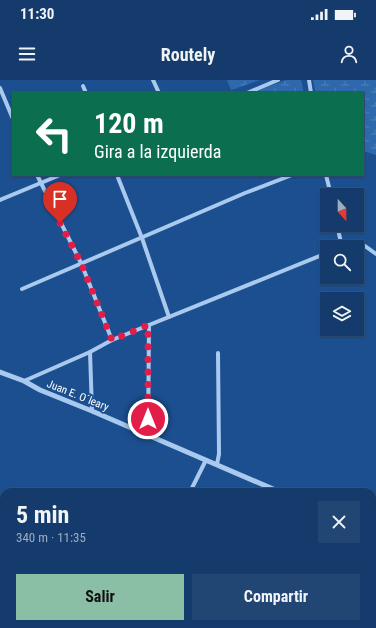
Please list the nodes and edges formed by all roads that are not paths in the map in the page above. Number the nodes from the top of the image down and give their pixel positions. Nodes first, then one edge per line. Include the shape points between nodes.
1 (153, 80) edge
2 (278, 80) edge
3 (309, 80) edge
4 (83, 86) dead end
5 (0, 88) edge
6 (86, 92) edge
7 (159, 92) edge
8 (249, 92) edge
9 (311, 92) edge
10 (12, 117) edge
11 (37, 176) edge
12 (58, 176) edge
13 (117, 176) edge
14 (289, 176) edge
15 (326, 176) edge
16 (40, 183) junction
17 (329, 188) edge
18 (0, 200) edge
19 (142, 238) junction
20 (364, 246) edge
21 (376, 254) edge
22 (320, 256) edge
23 (81, 263) junction
24 (22, 289) dead end
25 (169, 317) junction
26 (148, 325) junction
27 (112, 340) junction
28 (90, 352) junction
29 (218, 354) dead end
30 (0, 372) edge
31 (24, 381) junction
32 (92, 411) junction
33 (148, 435) junction
34 (206, 460) junction
35 (217, 464) junction
36 (265, 486) joint
37 (192, 488) edge
38 (270, 488) edge

1 - 7 street
2 - 8 street
3 - 9 street
4 - 6 street
5 - 10 street
11 - 16 street
12 - 16 street
13 - 19 street
14 - 19 street
15 - 17 street
16 - 18 street
16 - 23 street
19 - 23 street
19 - 25 street
20 - 21 street
22 - 25 street
23 - 24 street
23 - 27 street
25 - 26 street
26 - 27 street
26 - 33 street
27 - 28 street
28 - 31 street
28 - 32 street
29 - 35 street
30 - 31 street, Juan E. O´leary
31 - 32 street, Juan E. O´leary
32 - 33 street, Juan E. O´leary
33 - 34 street, Juan E. O´leary
34 - 35 street, Juan E. O´leary
34 - 37 street
35 - 36 street, Juan E. O´leary
36 - 38 street, Juan E. O´leary

